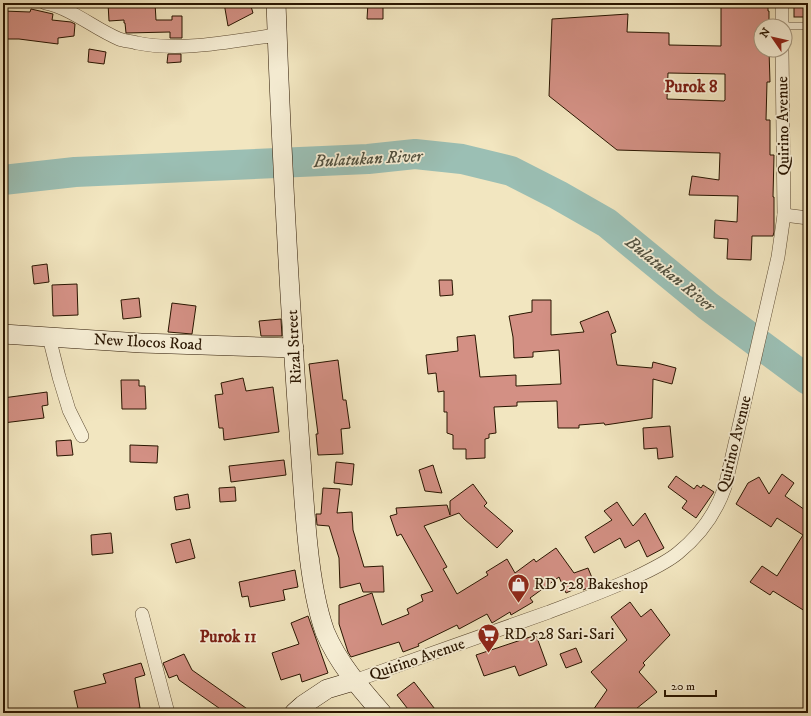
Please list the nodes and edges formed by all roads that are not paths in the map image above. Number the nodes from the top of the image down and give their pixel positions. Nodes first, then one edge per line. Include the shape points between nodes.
1 (45, 3) edge
2 (276, 3) edge
3 (782, 3) edge
4 (782, 18) edge
5 (793, 26) edge
6 (808, 26) edge
7 (277, 35) junction
8 (782, 58) edge
9 (784, 215) junction
10 (808, 218) edge
11 (3, 334) edge
12 (49, 337) junction
13 (294, 348) junction
14 (82, 436) dead end
15 (142, 614) dead end
16 (354, 681) junction
17 (168, 713) edge
18 (294, 713) edge
19 (382, 713) edge

1 - 7 street via 77,15 120,39 143,44 168,47 204,45
2 - 7 main road, Rizal Street
3 - 4 street
5 - 6 lane
7 - 13 main road, Rizal Street
8 - 9 street, Quirino Avenue
9 - 10 street
9 - 16 street, Quirino Avenue via 777,260 725,487 718,505 694,540 654,568 585,599
11 - 12 main road, New Ilocos Road
12 - 13 main road, New Ilocos Road
12 - 14 street via 67,404
13 - 16 main road, Rizal Street via 306,527 317,607 340,661
15 - 17 street
16 - 18 main road, Quirino Avenue via 327,689
16 - 19 main road, Rizal Street

